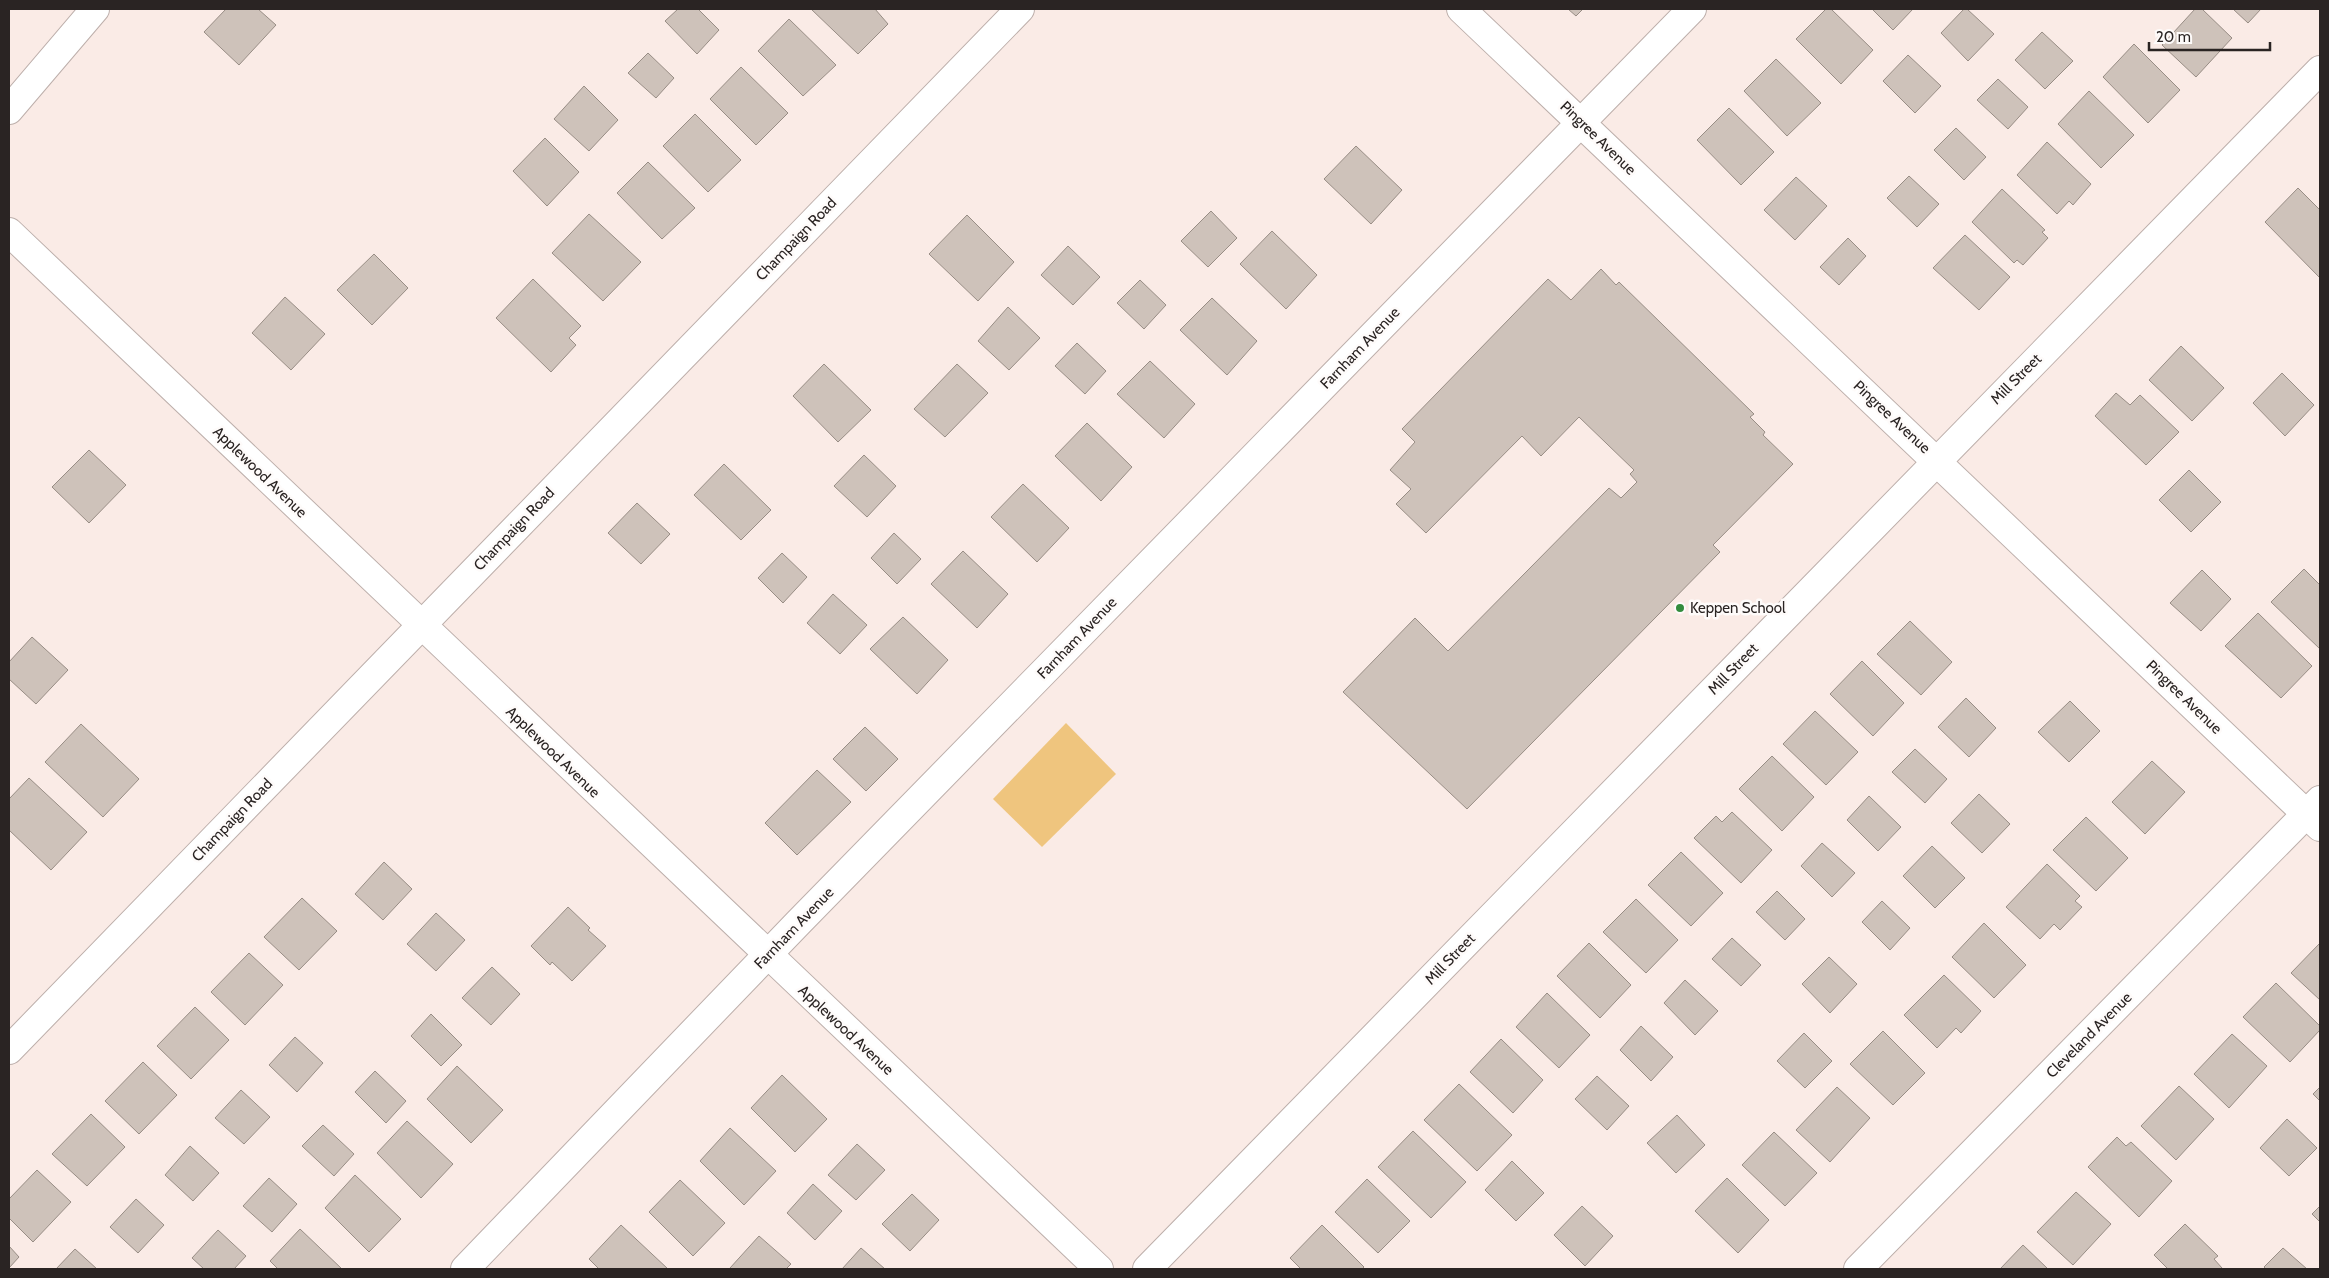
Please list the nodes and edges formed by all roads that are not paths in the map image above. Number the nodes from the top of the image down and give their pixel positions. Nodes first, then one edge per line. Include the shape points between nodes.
1 (95, 9) edge
2 (1020, 9) edge
3 (1462, 9) edge
4 (1692, 9) edge
5 (2320, 70) edge
6 (9, 110) edge
7 (1580, 122) junction
8 (9, 232) edge
9 (1937, 460) junction
10 (420, 625) junction
11 (2316, 813) edge
12 (767, 955) junction
13 (9, 1050) edge
14 (465, 1269) edge
15 (1099, 1269) edge
16 (1147, 1269) edge
17 (1858, 1269) edge

1 - 6 street
2 - 10 street, Champaign Road
3 - 7 street, Pingree Avenue
4 - 7 street, Farnham Avenue
5 - 9 street, Mill Street
7 - 9 street, Pingree Avenue
7 - 12 street, Farnham Avenue
8 - 10 street, Applewood Avenue
9 - 11 street, Pingree Avenue
9 - 16 street, Mill Street
10 - 12 street, Applewood Avenue
10 - 13 street, Champaign Road
11 - 17 street, Cleveland Avenue
12 - 14 street, Farnham Avenue
12 - 15 street, Applewood Avenue

